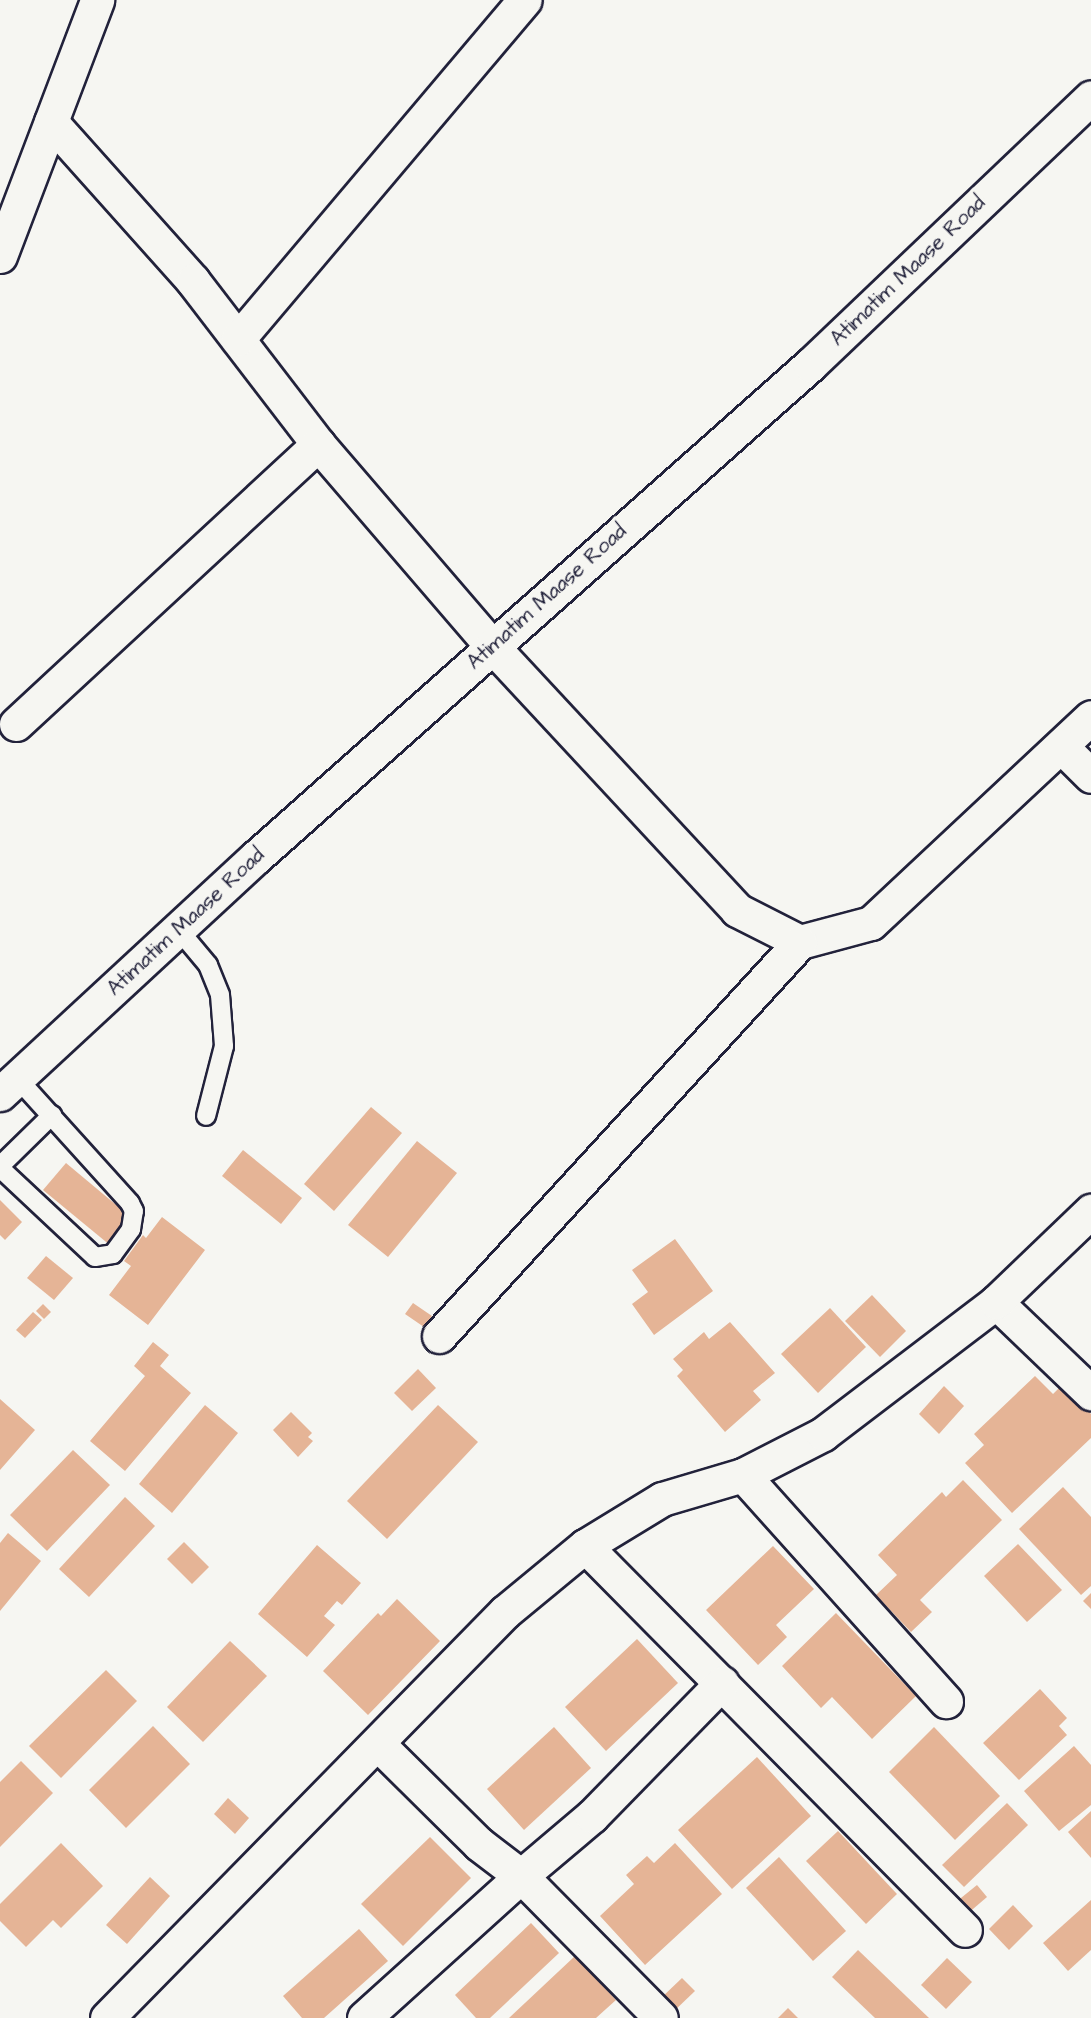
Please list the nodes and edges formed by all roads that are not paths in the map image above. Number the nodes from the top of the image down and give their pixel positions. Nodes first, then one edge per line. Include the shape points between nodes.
1 (97, 0) edge
2 (524, 0) edge
3 (1090, 101) edge
4 (51, 122) junction
5 (0, 256) edge
6 (238, 339) junction
7 (318, 444) junction
8 (492, 646) junction
9 (1091, 717) edge
10 (16, 724) dead end
11 (1061, 746) junction
12 (1091, 776) edge
13 (178, 929) junction
14 (800, 942) junction
15 (9, 1086) edge
16 (52, 1115) junction
17 (206, 1116) dead end
18 (0, 1167) edge
19 (1091, 1211) edge
20 (996, 1302) junction
21 (440, 1336) dead end
22 (1091, 1393) edge
23 (743, 1475) junction
24 (585, 1546) junction
25 (722, 1683) junction
26 (946, 1701) dead end
27 (378, 1744) junction
28 (521, 1876) junction
29 (965, 1930) dead end
30 (107, 2018) edge
31 (364, 2018) edge
32 (661, 2018) edge

1 - 4 street
2 - 6 street
3 - 8 street, Atimatim Maase Road via 810,364
4 - 5 street
4 - 6 street via 193,280
6 - 7 street
7 - 8 street
7 - 10 street
8 - 13 street, Atimatim Maase Road
8 - 14 street via 737,910
9 - 11 street
11 - 12 street
11 - 14 street via 871,923
13 - 15 street, Atimatim Maase Road
13 - 17 lane via 208,965 220,995 224,1046
14 - 21 street
15 - 16 lane
16 - 18 lane
16 - 18 lane via 113,1181 134,1211 131,1229 112,1254 100,1258 90,1254
19 - 20 street
20 - 22 street
20 - 23 street via 823,1434
23 - 24 street via 662,1499
23 - 26 street
24 - 25 street
24 - 27 street via 505,1612
25 - 28 street via 592,1816
25 - 29 street
27 - 28 street via 479,1844
27 - 30 street
28 - 31 street
28 - 32 street

